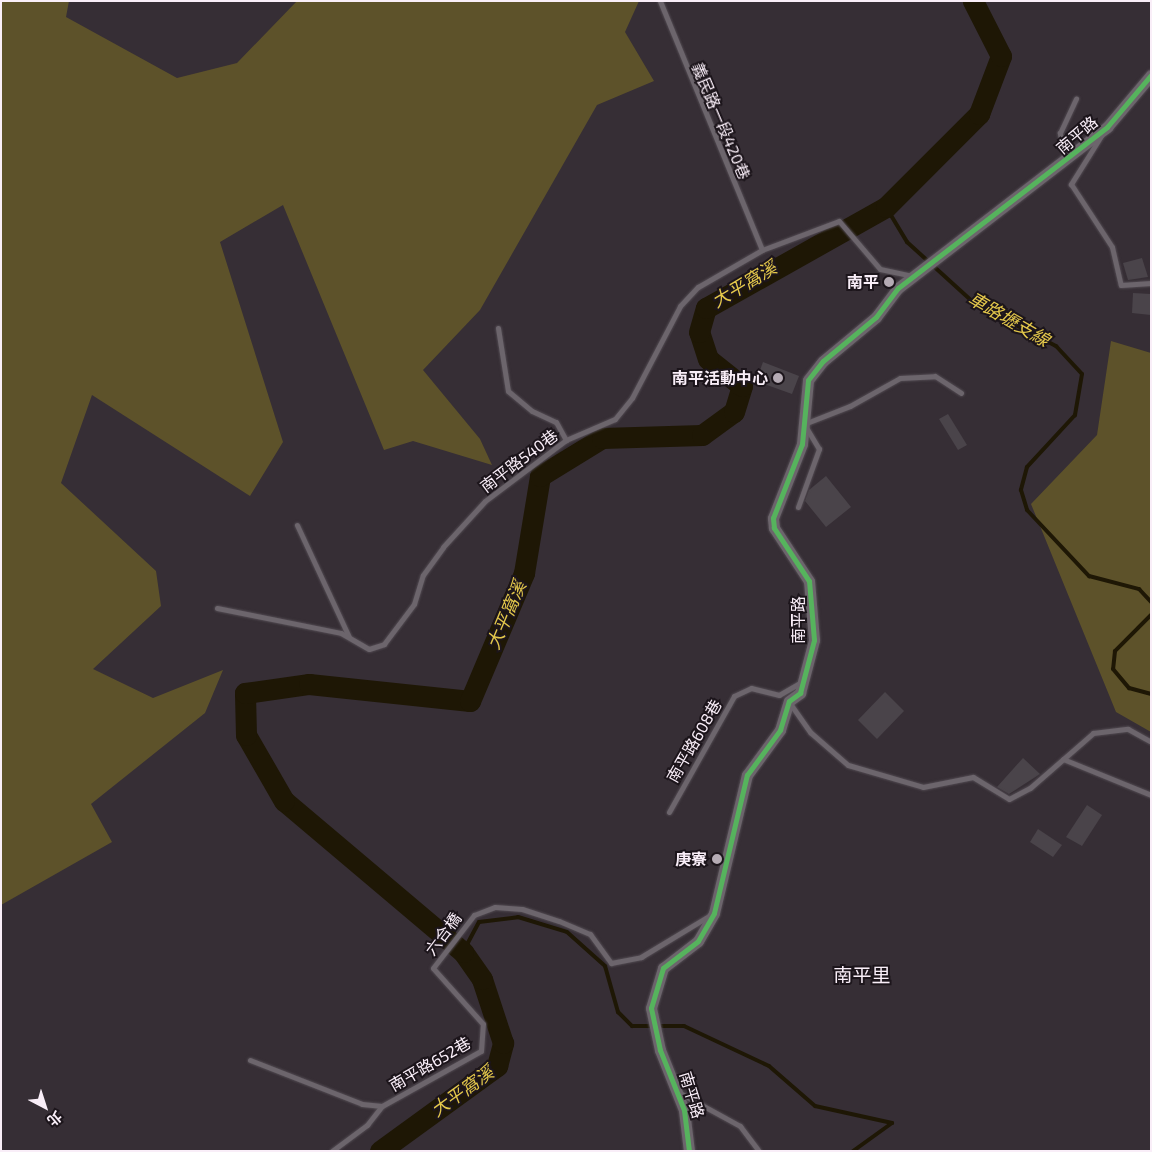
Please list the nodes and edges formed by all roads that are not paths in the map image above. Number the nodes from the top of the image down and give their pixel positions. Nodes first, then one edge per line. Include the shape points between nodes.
1 (660, 1) edge
2 (1151, 75) edge
3 (1076, 99) dead end
4 (1107, 127) junction
5 (1066, 160) junction
6 (762, 250) junction
7 (913, 276) junction
8 (1151, 283) edge
9 (498, 328) dead end
10 (961, 393) dead end
11 (804, 424) junction
12 (566, 440) junction
13 (798, 507) dead end
14 (297, 525) dead end
15 (217, 608) dead end
16 (349, 637) junction
17 (803, 682) junction
18 (789, 702) junction
19 (1151, 742) edge
20 (1063, 759) junction
21 (1151, 795) edge
22 (669, 812) dead end
23 (714, 913) junction
24 (433, 968) joint
25 (250, 1060) dead end
26 (676, 1091) junction
27 (382, 1106) junction
28 (332, 1151) edge
29 (689, 1151) edge
30 (759, 1151) edge

1 - 6 lane, 義民路一段420巷
2 - 4 street, 南平路
3 - 5 lane via 1060,132
4 - 5 street, 南平路
4 - 8 lane via 1071,184 1112,248 1121,285
5 - 7 street, 南平路
6 - 7 lane, 南平路540巷 via 839,221 854,243 880,269
6 - 12 lane, 南平路540巷 via 712,278 680,306 632,398 615,419
7 - 11 street, 南平路 via 808,380
9 - 12 lane via 508,391 532,411 556,422
10 - 11 lane via 936,376 900,378 850,406
11 - 13 lane via 819,449
11 - 17 street, 南平路 via 802,444 773,518 774,528 809,581 814,600 814,640
12 - 16 lane, 南平路540巷 via 485,501 443,547 423,575 409,612 384,644 369,649
14 - 16 lane
15 - 16 lane, 南平路540巷
17 - 18 street, 南平路 via 800,693
17 - 22 lane, 南平路608巷 via 779,695 751,688 734,696
18 - 20 lane via 831,754 881,778 923,787 973,777 1009,799 1030,788
18 - 23 street, 南平路 via 780,730 747,775
19 - 20 lane via 1128,729 1093,733
20 - 21 lane
23 - 24 lane, 六合橋 via 641,958 611,963 590,934 522,909 495,907 474,915
23 - 26 street, 南平路 via 698,941 663,968 651,1008 660,1050
24 - 27 lane, 南平路652巷 via 483,1024 482,1051
25 - 27 lane, 南平路652巷 via 362,1104
26 - 29 street, 南平路
26 - 30 lane via 740,1126
27 - 28 lane, 南平路652巷 via 367,1125

